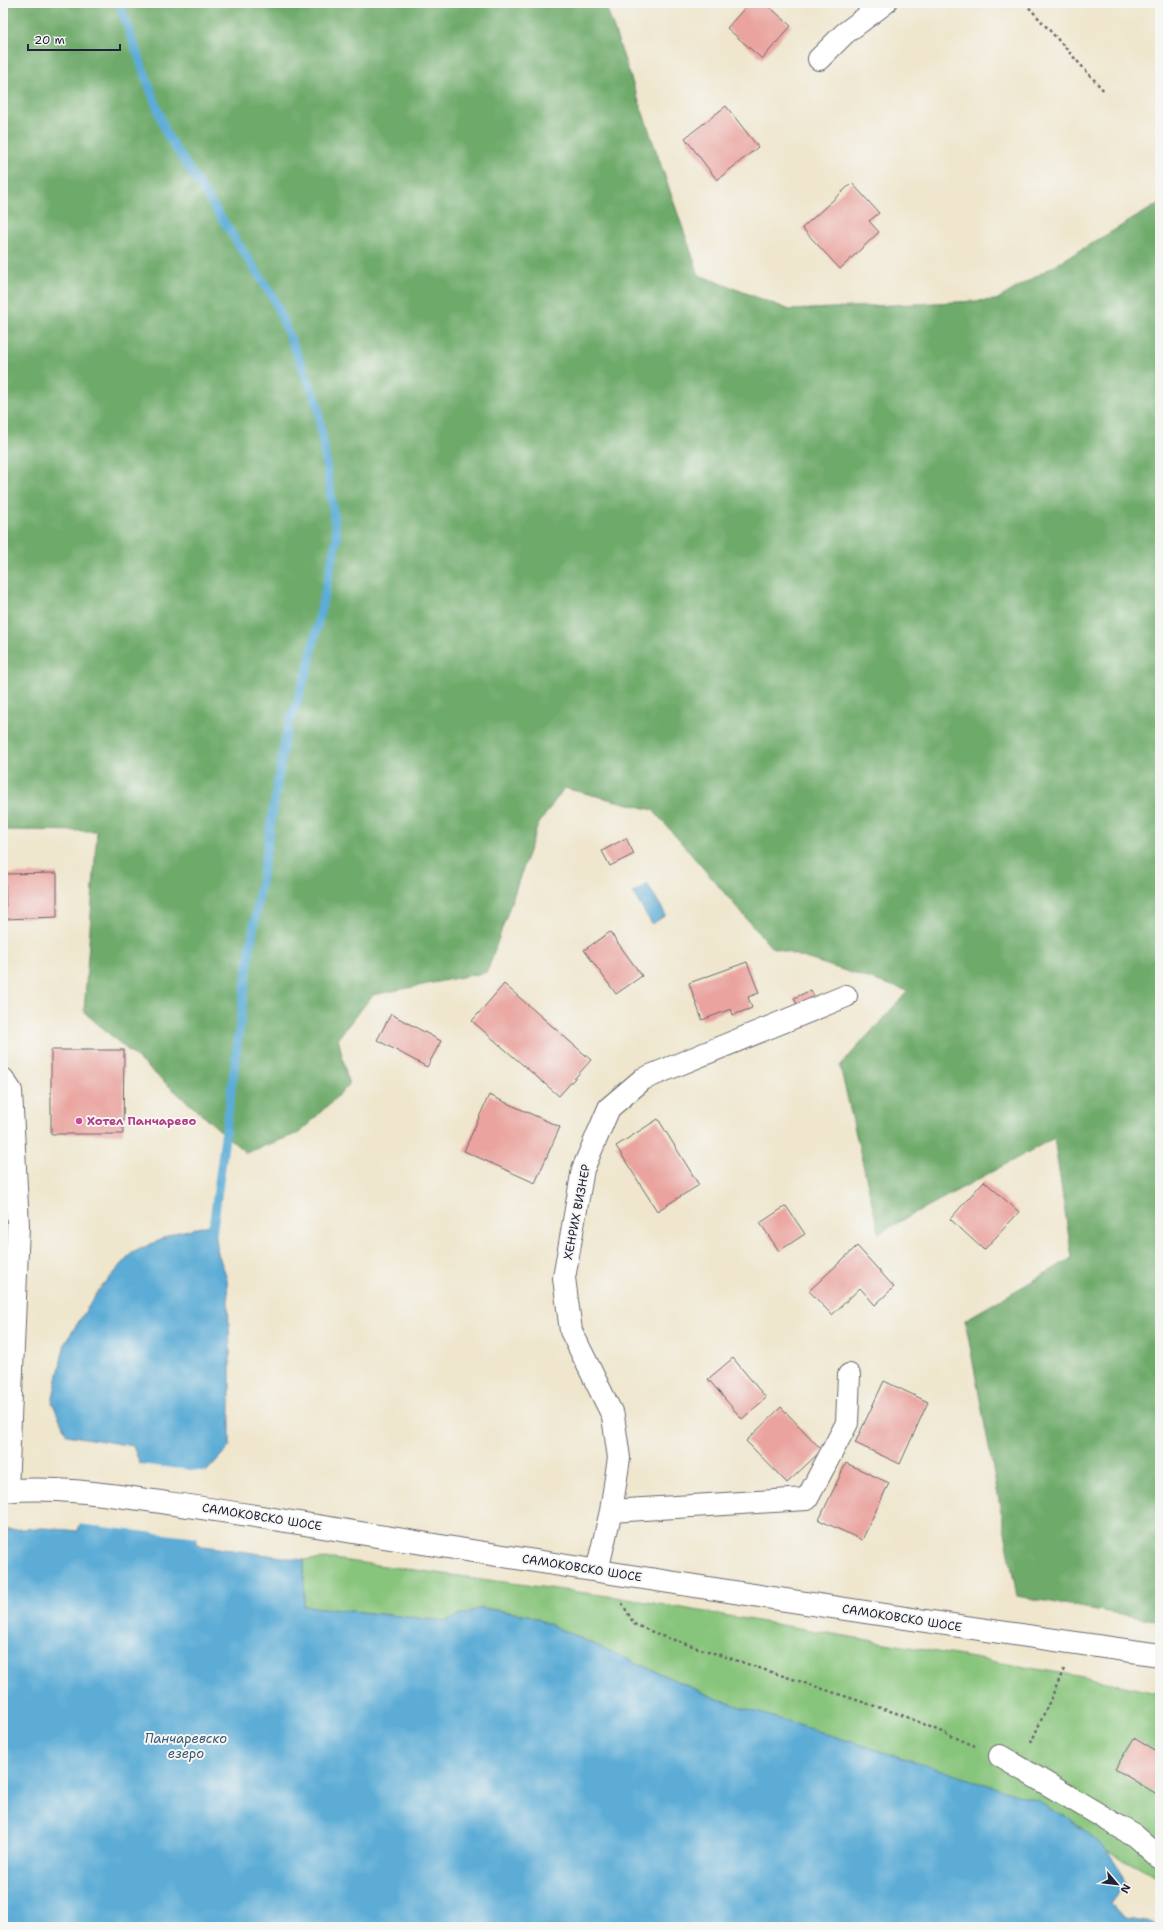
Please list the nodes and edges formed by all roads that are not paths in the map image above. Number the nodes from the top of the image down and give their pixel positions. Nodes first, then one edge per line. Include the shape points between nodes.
1 (885, 3) edge
2 (819, 59) dead end
3 (846, 996) dead end
4 (3, 1079) edge
5 (849, 1375) dead end
6 (5, 1490) edge
7 (611, 1511) junction
8 (597, 1571) junction
9 (1160, 1655) edge
10 (1000, 1756) road end
11 (1160, 1858) edge

1 - 2 street via 844,34
3 - 7 street, ХЕНРИХ ВИЗНЕР via 643,1079 609,1108 583,1169 564,1278 571,1330 612,1416 619,1458
4 - 6 street via 11,1091 18,1226
5 - 7 street via 847,1423 807,1499
6 - 8 street, САМОКОВСКО ШОСЕ via 45,1488 98,1493
7 - 8 street, ХЕНРИХ ВИЗНЕР
8 - 9 street, САМОКОВСКО ШОСЕ
10 - 11 street via 1135,1836

